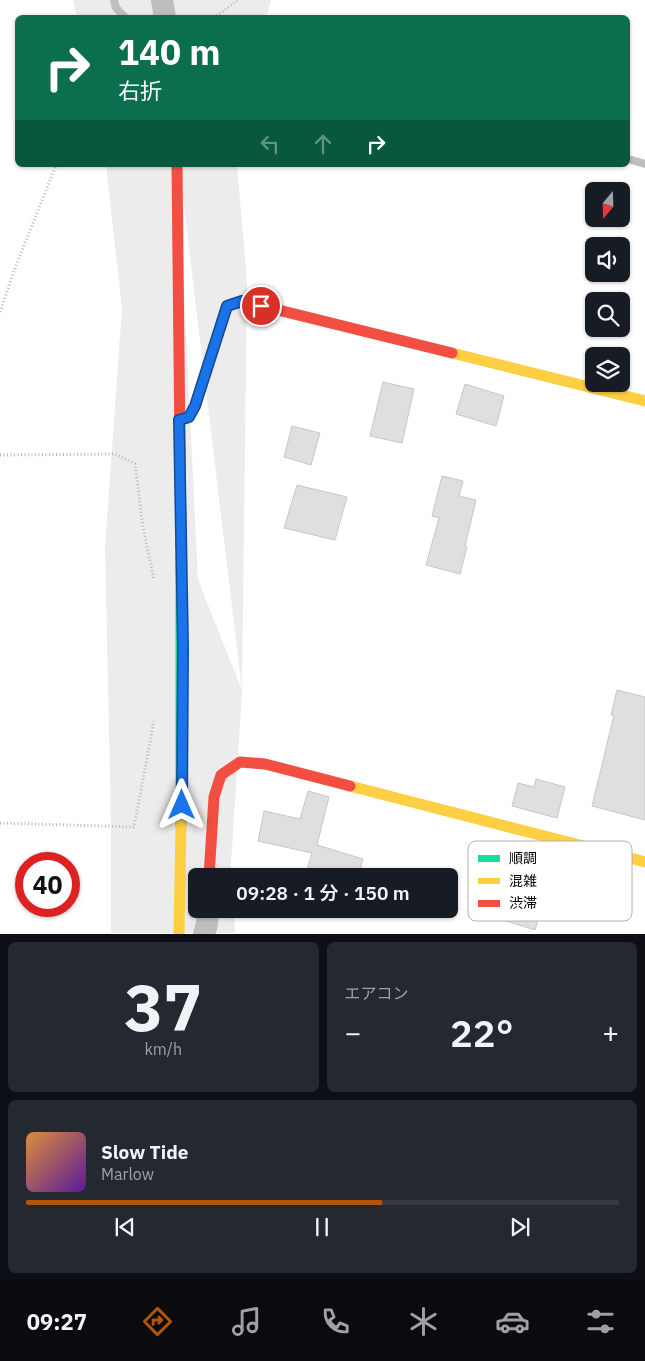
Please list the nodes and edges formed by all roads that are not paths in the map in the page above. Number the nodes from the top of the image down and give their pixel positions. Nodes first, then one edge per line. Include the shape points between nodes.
1 (162, 0) edge
2 (164, 15) edge
3 (177, 167) edge
4 (645, 402) edge
5 (179, 420) junction
6 (564, 841) edge
7 (632, 859) edge
8 (645, 862) edge
9 (210, 868) edge
10 (207, 918) edge
11 (179, 934) edge
12 (204, 934) edge

1 - 2 street
3 - 5 street
4 - 5 street via 242,301 227,306 195,406 189,417
5 - 11 street via 183,647
6 - 9 street via 265,764 240,762 221,775 214,797
7 - 8 street
10 - 12 street

